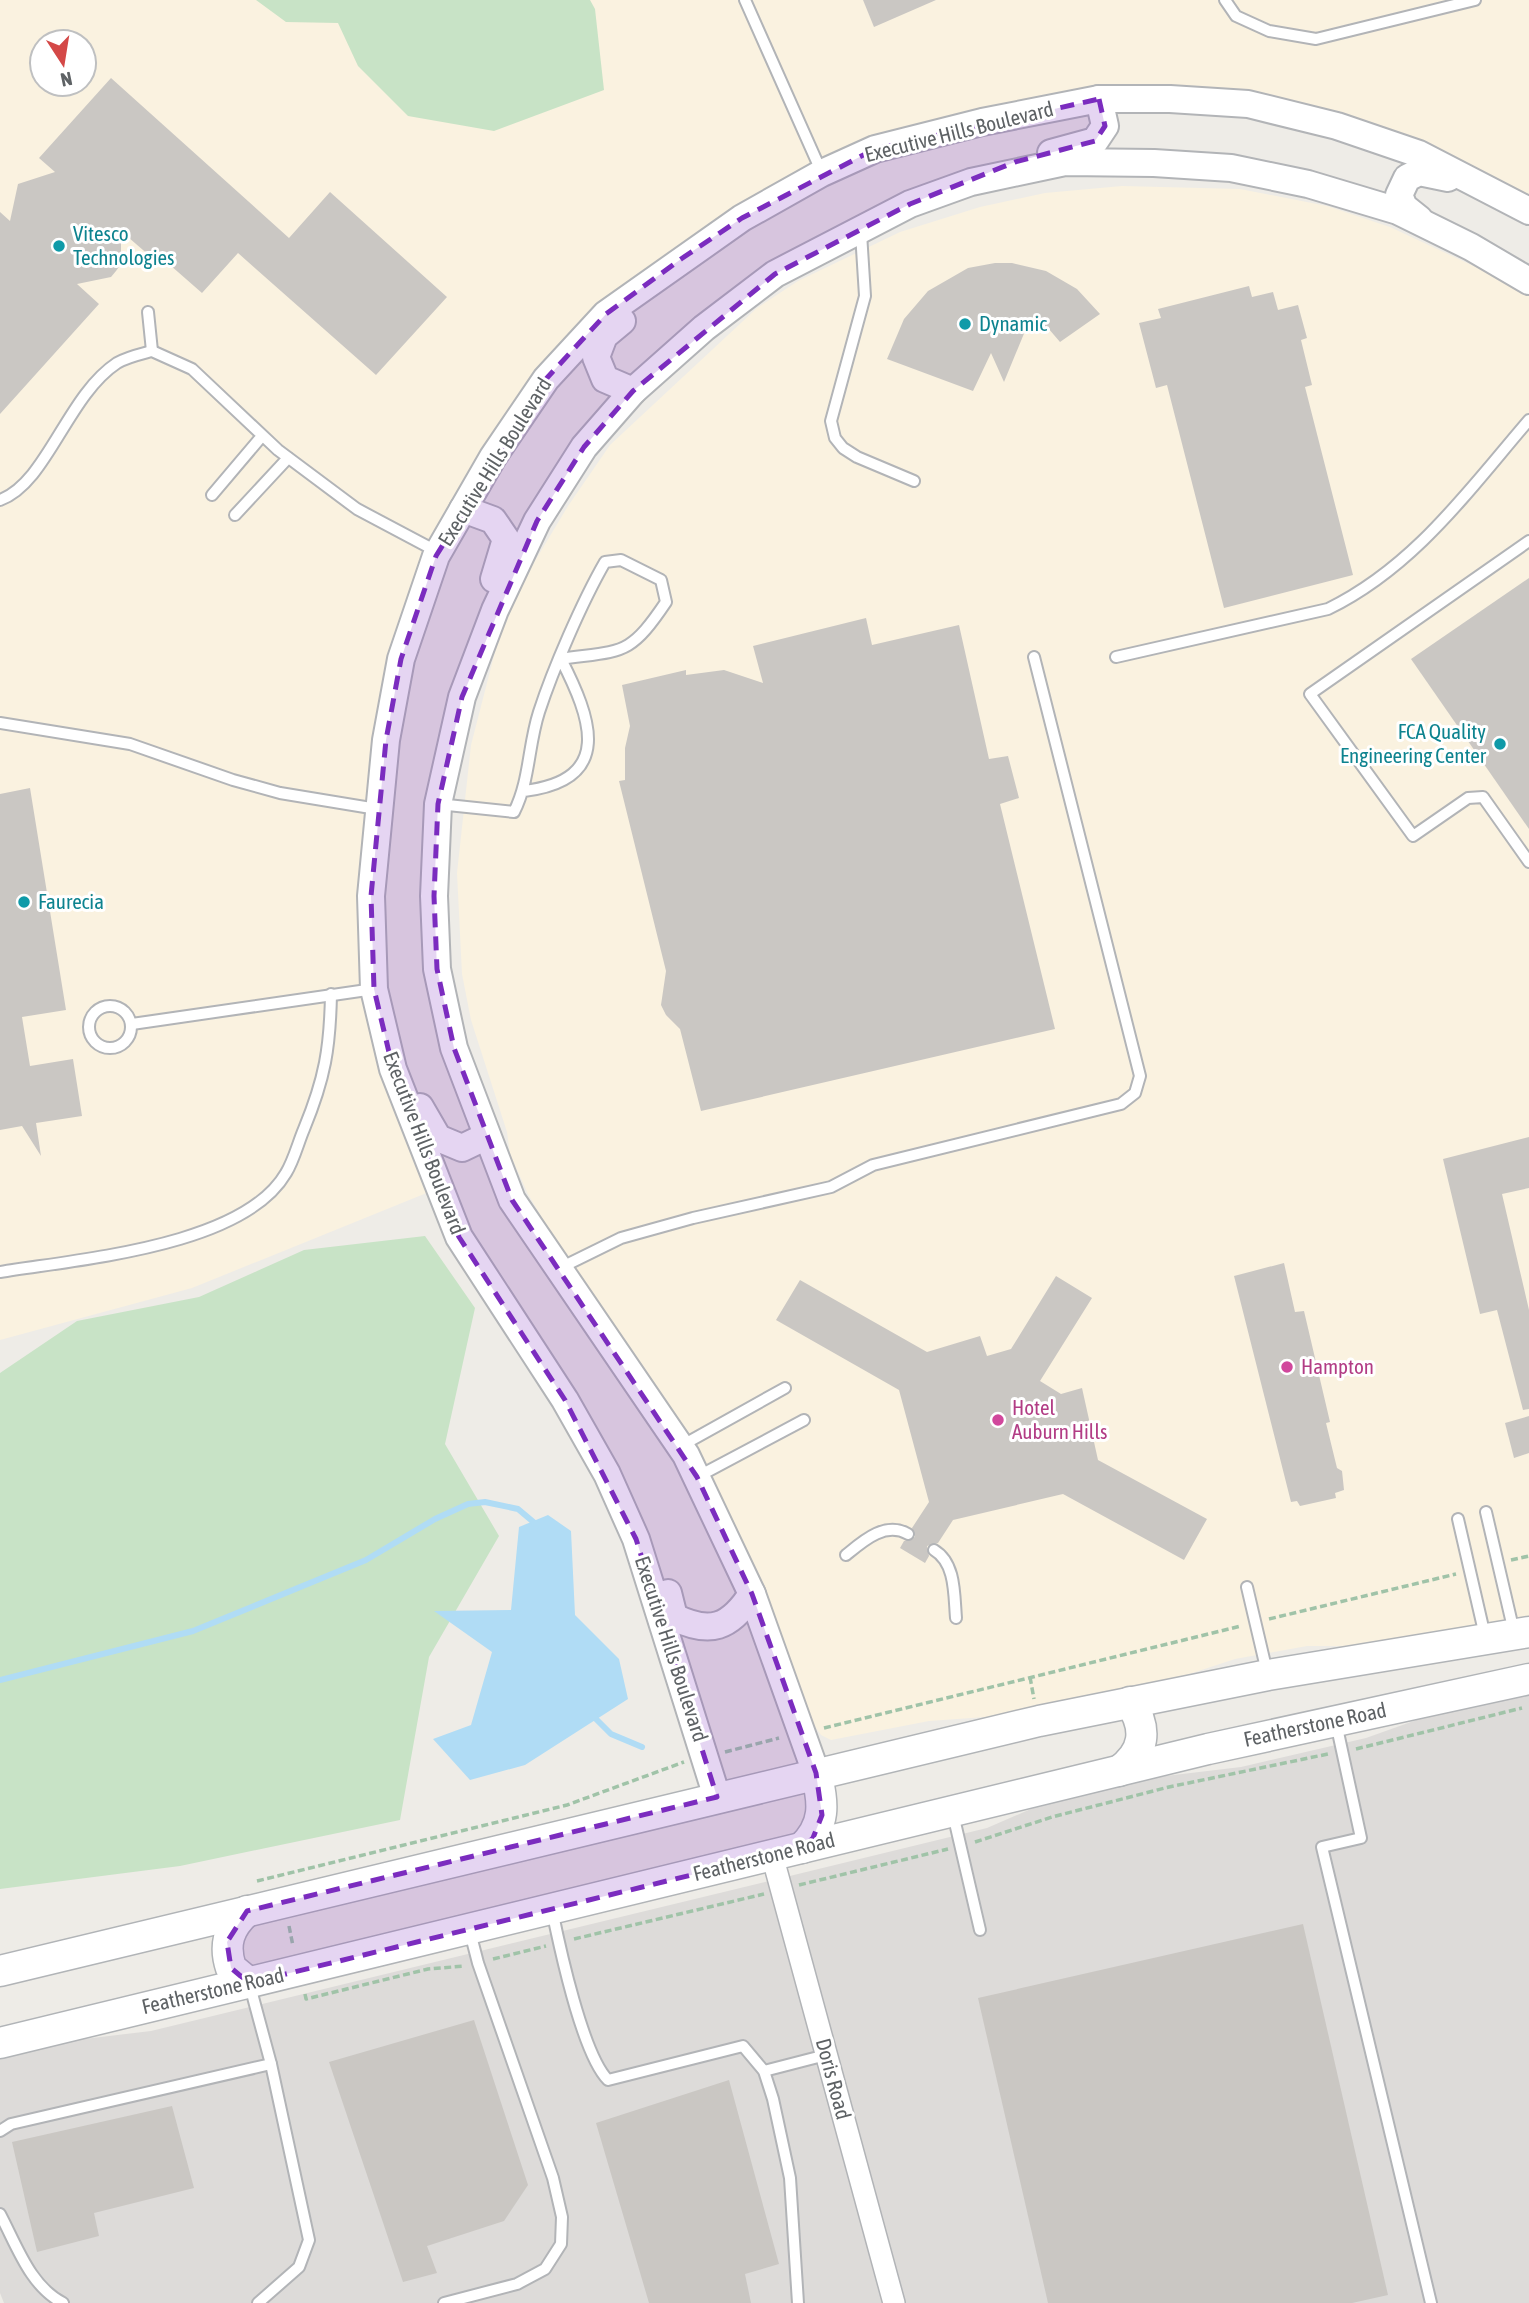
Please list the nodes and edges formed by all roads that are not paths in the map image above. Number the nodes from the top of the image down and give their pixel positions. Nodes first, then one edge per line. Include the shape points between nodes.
1 (745, 0) edge
2 (1225, 0) edge
3 (1475, 0) edge
4 (1099, 99) junction
5 (822, 173) junction
6 (971, 182) junction
7 (1529, 211) edge
8 (1425, 224) junction
9 (1529, 224) edge
10 (861, 230) junction
11 (681, 259) junction
12 (1529, 281) edge
13 (148, 312) dead end
14 (152, 351) junction
15 (633, 391) junction
16 (1529, 420) edge
17 (262, 436) junction
18 (288, 458) junction
19 (914, 481) dead end
20 (212, 495) dead end
21 (0, 500) edge
22 (463, 509) junction
23 (235, 515) dead end
24 (1529, 541) edge
25 (438, 552) junction
26 (1034, 657) dead end
27 (1116, 657) dead end
28 (561, 659) junction
29 (462, 697) junction
30 (0, 723) edge
31 (524, 792) junction
32 (439, 804) junction
33 (377, 809) junction
34 (1529, 862) edge
35 (373, 989) junction
36 (331, 993) junction
37 (132, 1024) junction
38 (488, 1136) junction
39 (557, 1270) junction
40 (0, 1272) edge
41 (785, 1388) dead end
42 (804, 1420) dead end
43 (680, 1447) junction
44 (607, 1474) junction
45 (697, 1477) junction
46 (1486, 1512) dead end
47 (1458, 1519) dead end
48 (908, 1534) dead end
49 (933, 1550) dead end
50 (846, 1555) dead end
51 (1247, 1587) dead end
52 (752, 1594) junction
53 (956, 1618) dead end
54 (1510, 1635) edge
55 (1268, 1675) junction
56 (1529, 1679) edge
57 (1130, 1702) junction
58 (1336, 1721) junction
59 (1119, 1770) junction
60 (816, 1773) junction
61 (717, 1797) junction
62 (952, 1811) junction
63 (802, 1848) junction
64 (772, 1855) junction
65 (249, 1897) junction
66 (551, 1909) junction
67 (469, 1930) junction
68 (980, 1930) dead end
69 (0, 1971) edge
70 (249, 1983) junction
71 (0, 2043) edge
72 (826, 2055) junction
73 (271, 2064) junction
74 (764, 2071) junction
75 (0, 2131) edge
76 (0, 2214) edge
77 (63, 2303) edge
78 (258, 2303) edge
79 (444, 2303) edge
80 (798, 2303) edge
81 (894, 2303) edge
82 (1431, 2303) edge

1 - 5 lane
2 - 3 lane via 1236,16 1269,31 1316,39
4 - 5 street, Executive Hills Boulevard via 875,149
4 - 6 street via 1105,126 1095,141 1015,162
4 - 7 street, Executive Hills Boulevard via 1248,104 1337,126 1419,154
5 - 11 street, Executive Hills Boulevard
6 - 8 street via 1065,162 1231,168 1308,184 1398,211
6 - 10 street via 910,204
8 - 9 street via 1404,207 1399,195 1407,178 1419,172 1446,177
8 - 12 street
10 - 15 street via 775,274
10 - 19 lane via 865,296 831,421 835,438 857,457
11 - 15 street via 641,304 604,336 596,357 605,379
11 - 22 street, Executive Hills Boulevard via 606,314 546,379
13 - 14 lane
14 - 17 lane via 192,369
14 - 21 lane via 119,362 96,381 23,487
15 - 29 street via 584,447 537,521 495,610
16 - 27 lane via 1443,523 1355,596 1328,609
17 - 18 lane
17 - 20 lane
18 - 23 lane
18 - 25 lane via 356,509
22 - 25 street, Executive Hills Boulevard
22 - 29 street via 493,520 506,539 502,561 466,649
24 - 34 lane via 1310,694 1413,836 1468,798 1483,797
25 - 33 street, Executive Hills Boulevard via 401,659
26 - 39 lane via 1140,1076 1135,1093 1121,1104 873,1165 831,1187 621,1238
28 - 28 lane via 605,562 621,560 661,580 666,602 644,635 629,647
28 - 31 lane via 539,714
28 - 31 lane via 587,716 588,745 570,777 549,788
29 - 32 street
30 - 33 lane via 130,744 268,790
31 - 32 lane via 514,812
32 - 38 street via 434,896 437,969 454,1048
33 - 35 street, Executive Hills Boulevard via 371,896
35 - 36 lane
35 - 38 street via 398,1033 421,1109 438,1138 462,1147
35 - 44 street, Executive Hills Boulevard via 393,1069 459,1237 565,1400
36 - 37 lane
36 - 40 lane via 328,1059 321,1089 285,1175 255,1205 172,1244
37 - 37 lane via 123,1010 107,1006 92,1014 88,1030 97,1044 113,1049 127,1040
38 - 39 street via 512,1200
39 - 43 street
41 - 43 lane
42 - 45 lane
43 - 45 street
44 - 52 street via 638,1519 662,1568 674,1618 696,1628 724,1625
44 - 61 street, Executive Hills Boulevard via 636,1539
45 - 52 street
46 - 54 lane
47 - 54 lane
48 - 50 lane via 879,1531
49 - 53 lane via 941,1554 950,1571
51 - 55 lane
52 - 60 street
54 - 55 main road
55 - 57 main road
56 - 58 main road, Featherstone Road
57 - 59 main road via 1140,1721 1142,1744 1131,1762
57 - 60 main road
58 - 59 main road, Featherstone Road
58 - 82 lane via 1361,1838 1322,1847
59 - 62 main road, Featherstone Road
60 - 61 main road
60 - 63 main road via 822,1815 813,1838
61 - 65 main road
62 - 63 main road, Featherstone Road
62 - 68 lane
63 - 64 main road, Featherstone Road
64 - 66 main road, Featherstone Road
64 - 72 street, Doris Road
65 - 69 main road
65 - 70 main road via 227,1942 231,1968
66 - 67 main road, Featherstone Road
66 - 74 lane via 577,2010 598,2071 608,2080 743,2046
67 - 70 main road, Featherstone Road
67 - 79 lane via 553,2178 562,2217 561,2244 545,2269 517,2284
70 - 71 main road, Featherstone Road
70 - 73 lane
72 - 74 lane
72 - 81 street, Doris Road
73 - 75 lane via 11,2124
73 - 78 lane via 309,2240 299,2267
74 - 80 lane via 790,2178
76 - 77 lane via 34,2279

